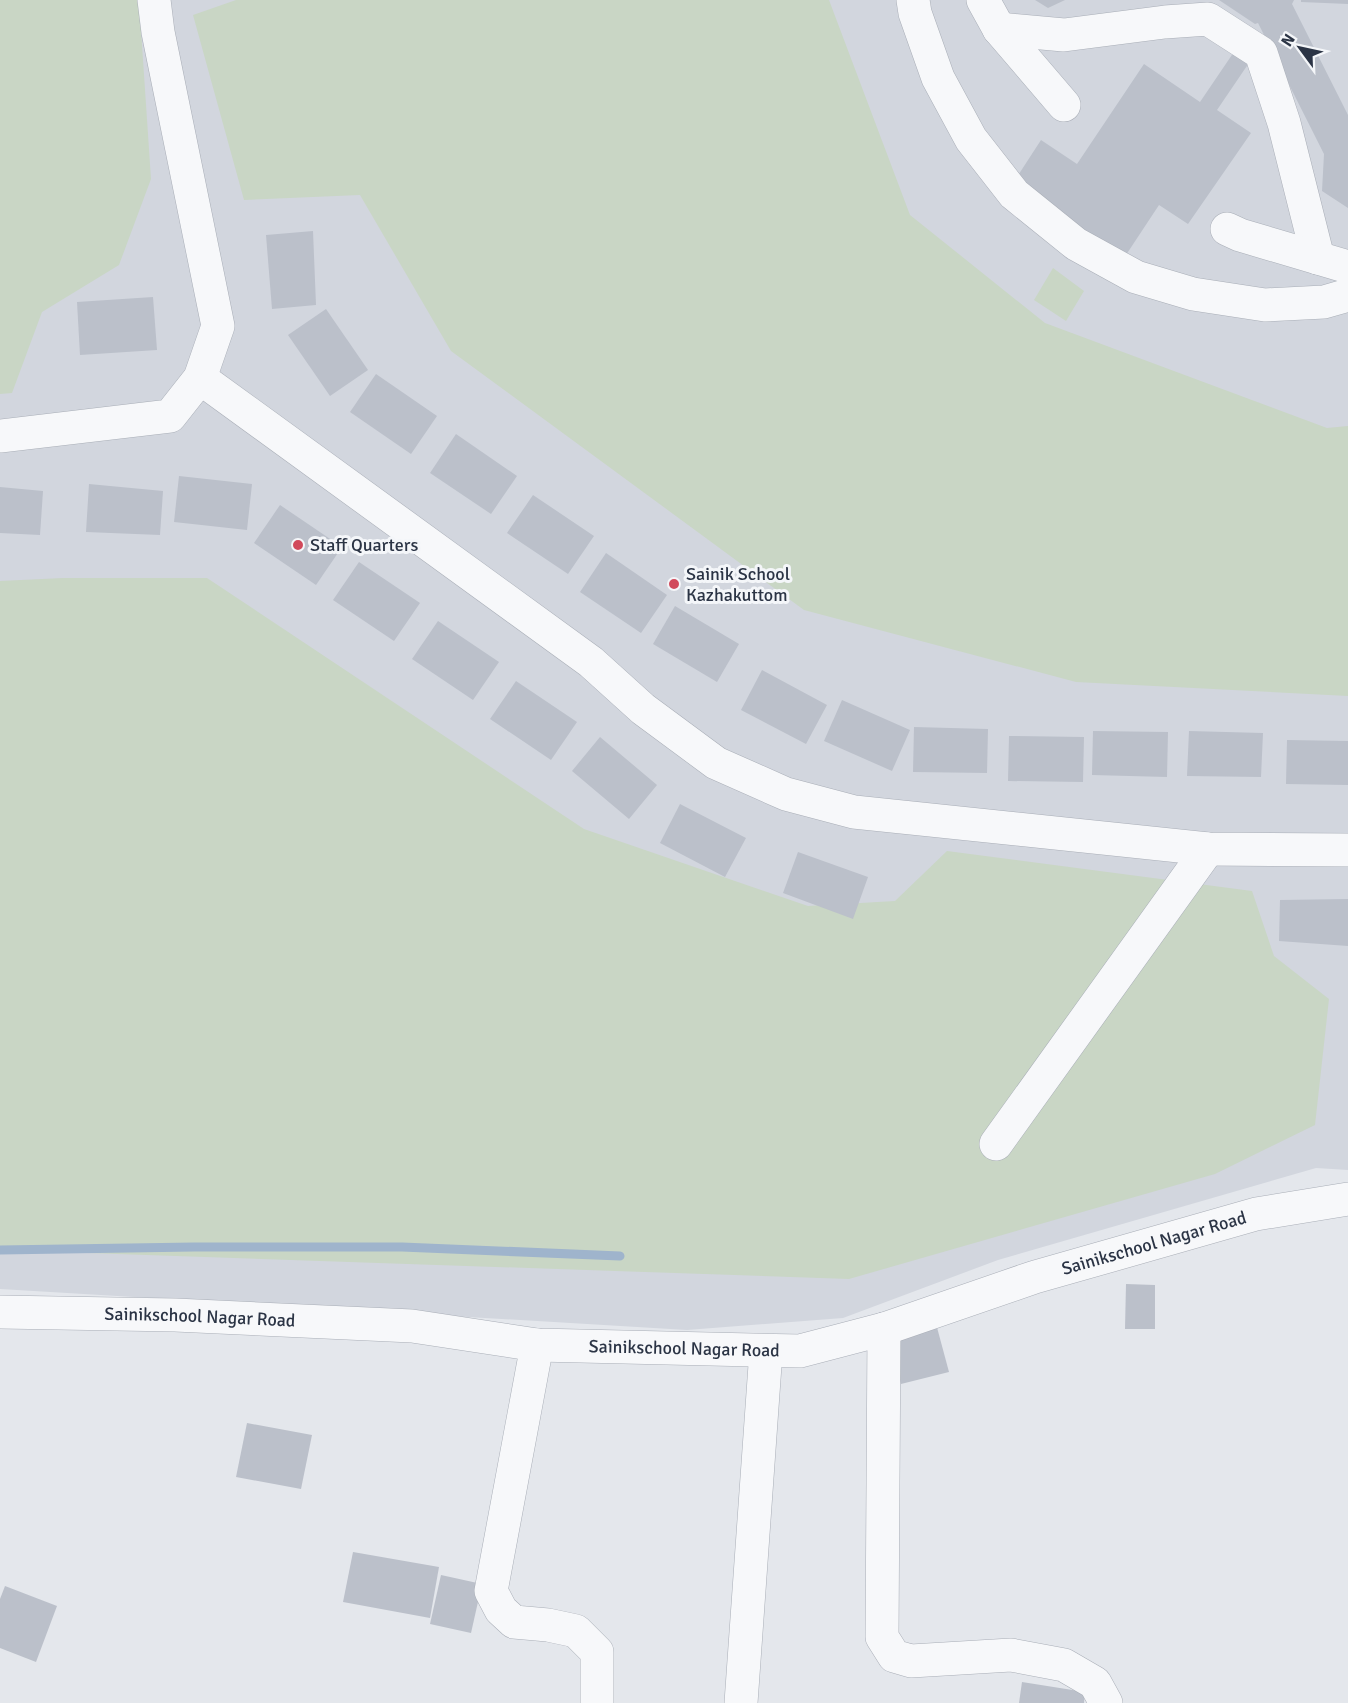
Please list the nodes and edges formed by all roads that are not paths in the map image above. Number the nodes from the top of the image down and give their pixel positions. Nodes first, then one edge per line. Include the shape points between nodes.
1 (154, 0) edge
2 (913, 0) edge
3 (983, 0) edge
4 (999, 29) junction
5 (1064, 105) dead end
6 (1227, 229) dead end
7 (1333, 263) edge
8 (1348, 296) edge
9 (200, 378) junction
10 (0, 436) edge
11 (1208, 849) junction
12 (1348, 850) edge
13 (996, 1144) dead end
14 (1348, 1199) edge
15 (0, 1312) edge
16 (884, 1329) junction
17 (537, 1345) junction
18 (766, 1351) junction
19 (597, 1703) edge
20 (741, 1703) edge
21 (1106, 1703) edge

1 - 9 street via 218,326
2 - 8 street via 938,78 971,139 1014,194 1076,244 1136,277 1193,294 1264,305 1324,302
3 - 4 street
4 - 5 street
4 - 7 street via 1064,35 1208,19 1261,53
6 - 7 street
9 - 10 street via 170,416
9 - 11 street via 591,662 644,709 716,763 786,794 854,812
11 - 12 street
11 - 13 street
14 - 16 street, Sainikschool Nagar Road via 1256,1214 1035,1277
15 - 17 street, Sainikschool Nagar Road via 412,1326
16 - 18 street, Sainikschool Nagar Road via 800,1352
16 - 21 street via 882,1636 894,1656 911,1661 1011,1655 1064,1665 1095,1683
17 - 18 street, Sainikschool Nagar Road
17 - 19 street via 491,1591 501,1611 514,1622 576,1631 597,1652
18 - 20 street

